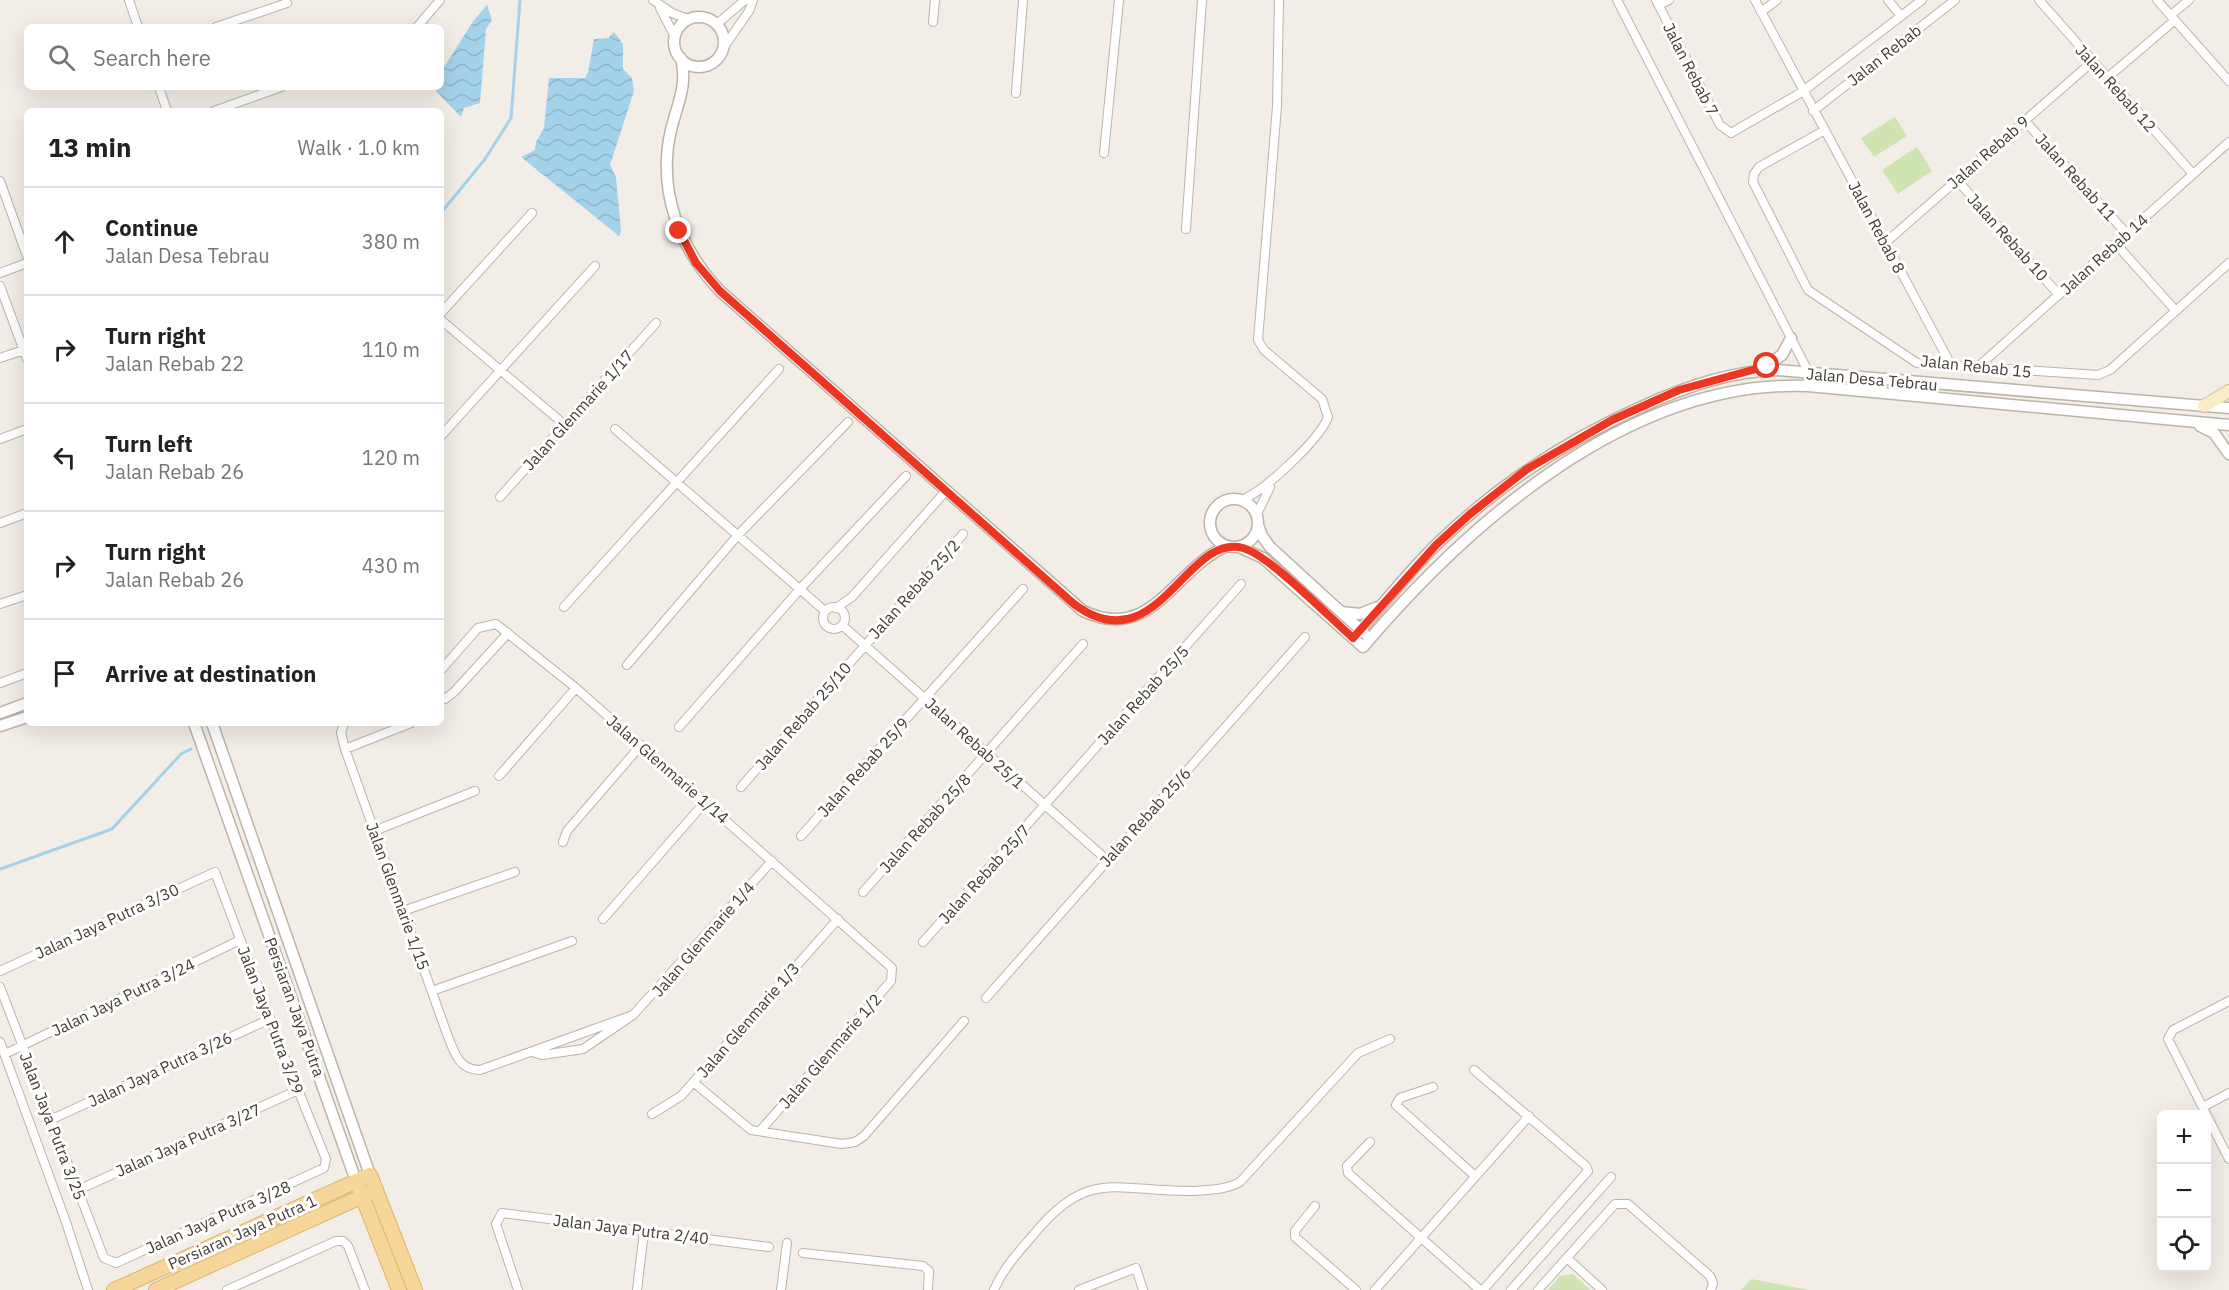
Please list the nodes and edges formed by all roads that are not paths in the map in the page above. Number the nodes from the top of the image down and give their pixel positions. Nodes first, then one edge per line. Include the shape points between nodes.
1 (129, 0) edge
2 (440, 0) edge
3 (745, 0) edge
4 (753, 0) edge
5 (935, 0) edge
6 (1023, 0) edge
7 (1119, 0) edge
8 (1202, 0) edge
9 (1279, 0) edge
10 (1617, 0) edge
11 (1668, 0) edge
12 (1755, 0) edge
13 (1777, 0) edge
14 (1888, 0) edge
15 (1922, 0) edge
16 (1955, 0) edge
17 (2039, 0) edge
18 (2157, 0) edge
19 (2189, 0) edge
20 (655, 1) edge
21 (287, 3) dead end
22 (1658, 3) edge
23 (1761, 12) junction
24 (1901, 16) junction
25 (2173, 18) junction
26 (688, 19) junction
27 (933, 22) dead end
28 (137, 24) edge
29 (225, 24) edge
30 (420, 24) edge
31 (717, 24) junction
32 (675, 37) junction
33 (724, 47) junction
34 (681, 58) junction
35 (2092, 62) junction
36 (702, 66) junction
37 (2107, 78) junction
38 (2229, 81) edge
39 (160, 90) edge
40 (273, 90) edge
41 (1802, 92) junction
42 (1016, 93) dead end
43 (680, 103) junction
44 (166, 108) edge
45 (222, 108) edge
46 (1813, 111) junction
47 (2025, 121) junction
48 (1825, 130) junction
49 (2229, 142) edge
50 (1104, 153) dead end
51 (2193, 174) junction
52 (1957, 180) junction
53 (0, 181) edge
54 (532, 213) dead end
55 (1186, 229) dead end
56 (2127, 234) junction
57 (1885, 243) junction
58 (2116, 243) junction
59 (24, 248) edge
60 (2229, 263) edge
61 (24, 264) edge
62 (595, 266) dead end
63 (0, 273) edge
64 (0, 286) edge
65 (2059, 295) junction
66 (444, 310) edge
67 (2176, 311) junction
68 (444, 323) edge
69 (656, 323) dead end
70 (1791, 338) junction
71 (24, 350) joint
72 (0, 358) edge
73 (1950, 363) junction
74 (1979, 366) junction
75 (779, 369) dead end
76 (1758, 370) junction
77 (502, 371) junction
78 (1809, 373) junction
79 (1808, 386) junction
80 (2229, 391) edge
81 (2204, 406) junction
82 (2229, 408) edge
83 (848, 422) dead end
84 (2189, 423) junction
85 (565, 424) junction
86 (2229, 425) edge
87 (615, 429) dead end
88 (24, 430) edge
89 (444, 433) edge
90 (0, 439) edge
91 (2229, 453) edge
92 (1280, 474) junction
93 (906, 476) dead end
94 (676, 481) junction
95 (945, 492) junction
96 (500, 497) dead end
97 (1241, 500) junction
98 (24, 514) edge
99 (1258, 519) junction
100 (0, 523) edge
101 (1212, 533) junction
102 (963, 534) dead end
103 (738, 535) junction
104 (1227, 546) junction
105 (1239, 547) junction
106 (1192, 570) junction
107 (1241, 584) dead end
108 (800, 589) junction
109 (1023, 589) dead end
110 (24, 596) edge
111 (852, 597) junction
112 (1384, 603) junction
113 (0, 604) edge
114 (564, 607) dead end
115 (836, 608) junction
116 (825, 611) junction
117 (1341, 611) junction
118 (844, 615) junction
119 (842, 625) junction
120 (1361, 629) junction
121 (508, 633) junction
122 (1305, 637) dead end
123 (1353, 638) junction
124 (1371, 638) junction
125 (1083, 644) dead end
126 (865, 645) junction
127 (444, 665) edge
128 (627, 665) dead end
129 (24, 674) edge
130 (0, 683) edge
131 (576, 688) junction
132 (926, 698) junction
133 (445, 699) dead end
134 (24, 704) edge
135 (0, 713) edge
136 (24, 718) edge
137 (0, 726) edge
138 (195, 726) edge
139 (213, 726) edge
140 (343, 726) edge
141 (403, 726) edge
142 (679, 727) dead end
143 (641, 746) junction
144 (345, 749) junction
145 (987, 753) junction
146 (499, 776) dead end
147 (741, 787) dead end
148 (475, 791) dead end
149 (705, 802) junction
150 (1044, 806) junction
151 (375, 831) junction
152 (801, 836) dead end
153 (563, 842) dead end
154 (1107, 860) junction
155 (772, 861) junction
156 (215, 872) joint
157 (515, 872) dead end
158 (862, 892) dead end
159 (403, 911) junction
160 (838, 918) junction
161 (603, 919) dead end
162 (240, 940) junction
163 (572, 941) dead end
164 (923, 942) dead end
165 (892, 968) joint
166 (0, 970) edge
167 (0, 987) edge
168 (432, 991) junction
169 (986, 998) dead end
170 (2229, 1001) edge
171 (633, 1015) junction
172 (270, 1019) junction
173 (964, 1021) dead end
174 (1390, 1039) dead end
175 (0, 1042) edge
176 (22, 1046) junction
177 (532, 1052) junction
178 (5, 1054) junction
179 (1474, 1070) dead end
180 (693, 1082) junction
181 (1433, 1088) dead end
182 (298, 1090) junction
183 (2229, 1093) edge
184 (2203, 1107) junction
185 (652, 1114) dead end
186 (1529, 1116) junction
187 (50, 1120) junction
188 (760, 1131) junction
189 (1370, 1142) dead end
190 (2229, 1159) edge
191 (324, 1168) joint
192 (370, 1175) junction
193 (1475, 1176) junction
194 (1611, 1177) dead end
195 (356, 1181) junction
196 (78, 1190) junction
197 (376, 1190) junction
198 (362, 1196) junction
199 (1315, 1206) dead end
200 (644, 1231) junction
201 (1421, 1237) junction
202 (787, 1243) dead end
203 (769, 1247) dead end
204 (803, 1252) dead end
205 (1567, 1258) junction
206 (111, 1262) joint
207 (87, 1290) edge
208 (114, 1290) edge
209 (156, 1290) edge
210 (227, 1290) edge
211 (365, 1290) edge
212 (399, 1290) edge
213 (415, 1290) edge
214 (518, 1290) edge
215 (637, 1290) edge
216 (782, 1290) edge
217 (928, 1290) edge
218 (994, 1290) edge
219 (1079, 1290) edge
220 (1143, 1290) edge
221 (1356, 1290) edge
222 (1375, 1290) edge
223 (1482, 1290) edge
224 (1511, 1290) edge
225 (1538, 1290) edge
226 (1602, 1290) edge
227 (1711, 1290) edge

1 - 28 street
2 - 30 street
3 - 31 street
4 - 33 street
5 - 27 street
6 - 42 street
7 - 50 street
8 - 55 street
9 - 92 street via 1277,106 1258,340 1264,350 1322,399 1328,412 1322,428
10 - 70 street
11 - 22 street
12 - 23 street, Jalan Rebab 8
13 - 23 street
14 - 24 street
15 - 24 street
16 - 46 street, Jalan Rebab
17 - 35 street, Jalan Rebab 12
18 - 25 street
19 - 25 street
20 - 26 street
20 - 32 street
21 - 29 street
22 - 41 street, Jalan Rebab 7 via 1720,125 1731,133
23 - 41 street, Jalan Rebab 8
24 - 41 street
25 - 37 street
25 - 38 street
26 - 31 street via 704,17
26 - 32 street
31 - 33 street
32 - 34 street via 675,48
33 - 36 street via 716,60
34 - 36 street via 688,64
34 - 43 street via 685,80
35 - 37 street, Jalan Rebab 12
35 - 47 street, Jalan Rebab 9
36 - 43 street
37 - 51 street, Jalan Rebab 12
39 - 44 street
40 - 45 street
41 - 46 street, Jalan Rebab 8
43 - 95 street via 667,155 669,194 679,231 696,263 720,291
46 - 48 street, Jalan Rebab 8
47 - 52 street, Jalan Rebab 9
47 - 56 street, Jalan Rebab 11
48 - 57 street, Jalan Rebab 8
48 - 73 street, Jalan Rebab 15 via 1759,167 1753,182 1808,290 1917,363
49 - 51 street, Jalan Rebab 14
51 - 56 street, Jalan Rebab 14
52 - 57 street, Jalan Rebab 9
52 - 65 street, Jalan Rebab 10
53 - 59 street
54 - 66 street
56 - 58 street, Jalan Rebab 14
57 - 73 street, Jalan Rebab 8
58 - 65 street, Jalan Rebab 14
58 - 67 street
60 - 67 street, Jalan Rebab 15
61 - 63 street
62 - 77 street
64 - 71 street
65 - 74 street, Jalan Rebab 14
67 - 74 street, Jalan Rebab 15 via 2110,370 2098,375
68 - 77 street
69 - 85 street, Jalan Glenmarie 1/17
70 - 76 street via 1782,355
70 - 78 street
71 - 72 street
73 - 74 street, Jalan Rebab 15
75 - 94 street
76 - 78 street, Jalan Desa Tebrau
76 - 112 street, Jalan Desa Tebrau via 1679,390 1612,420 1527,469 1436,545
77 - 85 street
77 - 89 street
78 - 79 street
78 - 81 street, Jalan Desa Tebrau
79 - 84 street, Jalan Desa Tebrau
79 - 124 street, Jalan Desa Tebrau via 1761,386 1686,404 1579,455 1481,524
80 - 81 main road
81 - 82 street, Jalan Desa Tebrau
83 - 103 street
84 - 86 street, Jalan Desa Tebrau
84 - 91 street via 2214,433
85 - 96 street, Jalan Glenmarie 1/17
87 - 94 street
88 - 90 street
92 - 97 street via 1255,495
92 - 99 street via 1262,499
93 - 108 street
94 - 103 street
94 - 114 street
95 - 106 street via 1074,604 1093,616 1113,619 1143,613
95 - 111 street
97 - 99 street via 1250,505
97 - 101 street via 1225,501 1216,507 1210,522
98 - 100 street
99 - 105 street via 1250,541
99 - 117 street via 1262,536 1270,547
101 - 104 street
101 - 106 street
102 - 126 street, Jalan Rebab 25/2
103 - 108 street
103 - 128 street
104 - 105 street
104 - 106 street via 1210,554
105 - 123 street via 1263,558
107 - 150 street, Jalan Rebab 25/5
108 - 116 street
108 - 142 street
109 - 132 street, Jalan Rebab 25/9
110 - 113 street
111 - 115 street
111 - 118 street
112 - 117 street via 1360,614
112 - 120 street, Jalan Desa Tebrau
115 - 116 street
115 - 118 street
116 - 119 street via 823,618 828,628
117 - 120 street
118 - 119 street
119 - 126 street, Jalan Rebab 25/1
120 - 123 street, Jalan Desa Tebrau
120 - 124 street
121 - 127 street, Jalan Glenmarie 1/14 via 496,624 484,625
121 - 131 street, Jalan Glenmarie 1/14
121 - 133 street
122 - 154 street, Jalan Rebab 25/6
123 - 124 street, Jalan Desa Tebrau via 1363,647
125 - 145 street, Jalan Rebab 25/8
126 - 132 street, Jalan Rebab 25/1
126 - 147 street, Jalan Rebab 25/10
129 - 130 street
131 - 143 street, Jalan Glenmarie 1/14
131 - 146 street
132 - 145 street, Jalan Rebab 25/1
132 - 152 street, Jalan Rebab 25/9
134 - 135 street
136 - 137 street
138 - 195 street, Persiaran Jaya Putra
139 - 192 street, Persiaran Jaya Putra
140 - 144 street, Jalan Glenmarie 1/15
141 - 144 street
143 - 149 street, Jalan Glenmarie 1/14
143 - 153 street via 567,831
144 - 151 street, Jalan Glenmarie 1/15
145 - 150 street, Jalan Rebab 25/1
145 - 158 street, Jalan Rebab 25/8
148 - 151 street
149 - 155 street, Jalan Glenmarie 1/14
149 - 161 street
150 - 154 street, Jalan Rebab 25/1
150 - 164 street, Jalan Rebab 25/7
151 - 159 street, Jalan Glenmarie 1/15
154 - 169 street, Jalan Rebab 25/6
155 - 160 street, Jalan Glenmarie 1/14
155 - 171 street, Jalan Glenmarie 1/4
156 - 162 street, Jalan Jaya Putra 3/29
156 - 166 street, Jalan Jaya Putra 3/30
157 - 159 street
159 - 168 street, Jalan Glenmarie 1/15
160 - 165 street, Jalan Glenmarie 1/14
160 - 180 street, Jalan Glenmarie 1/3
162 - 172 street, Jalan Jaya Putra 3/29
162 - 176 street, Jalan Jaya Putra 3/24
163 - 168 street
165 - 188 street, Jalan Glenmarie 1/2 via 891,981
167 - 176 street, Jalan Jaya Putra 3/25
168 - 177 street, Jalan Glenmarie 1/15 via 456,1056 464,1066 480,1070
170 - 184 street via 2173,1030 2168,1039
171 - 177 street
171 - 177 street via 583,1048 542,1056
172 - 182 street, Jalan Jaya Putra 3/29
172 - 187 street, Jalan Jaya Putra 3/26
173 - 188 street via 864,1136 849,1144
174 - 218 street via 1358,1053 1240,1182 1211,1190 1124,1187 1092,1188 1079,1193 1047,1218 1003,1271
175 - 178 street, Jalan Jaya Putra 3/25
176 - 178 street, Jalan Jaya Putra 3/24
176 - 187 street, Jalan Jaya Putra 3/25
178 - 207 street, Jalan Jaya Putra 3/25
179 - 186 street
180 - 185 street, Jalan Glenmarie 1/3 via 681,1096
180 - 188 street via 744,1125
181 - 193 street via 1400,1098 1396,1105
182 - 191 street, Jalan Jaya Putra 3/29 via 326,1159
182 - 196 street, Jalan Jaya Putra 3/27
183 - 184 street
184 - 190 street
186 - 193 street
186 - 223 street via 1588,1171
187 - 196 street, Jalan Jaya Putra 3/25
189 - 201 street via 1347,1166 1347,1173
191 - 206 street, Jalan Jaya Putra 3/28
192 - 195 main road, Persiaran Jaya Putra 1
192 - 197 main road, Persiaran Jaya Putra
193 - 201 street
194 - 224 street
195 - 198 main road, Persiaran Jaya Putra
195 - 208 main road, Persiaran Jaya Putra 1
196 - 206 street, Jalan Jaya Putra 3/25 via 104,1258
197 - 198 main road, Persiaran Jaya Putra 1
197 - 213 main road, Persiaran Jaya Putra
198 - 209 main road, Persiaran Jaya Putra 1
198 - 212 main road, Persiaran Jaya Putra
199 - 221 street via 1295,1231 1295,1237
200 - 203 street, Jalan Jaya Putra 2/40
200 - 214 street, Jalan Jaya Putra 2/40 via 502,1213 496,1220
200 - 215 street
201 - 222 street
201 - 223 street
202 - 216 street
204 - 217 street via 923,1266 929,1271
205 - 225 street
205 - 226 street
205 - 227 street via 1615,1204 1628,1204 1710,1276
210 - 211 street via 336,1241 348,1246
219 - 220 street via 1136,1268

